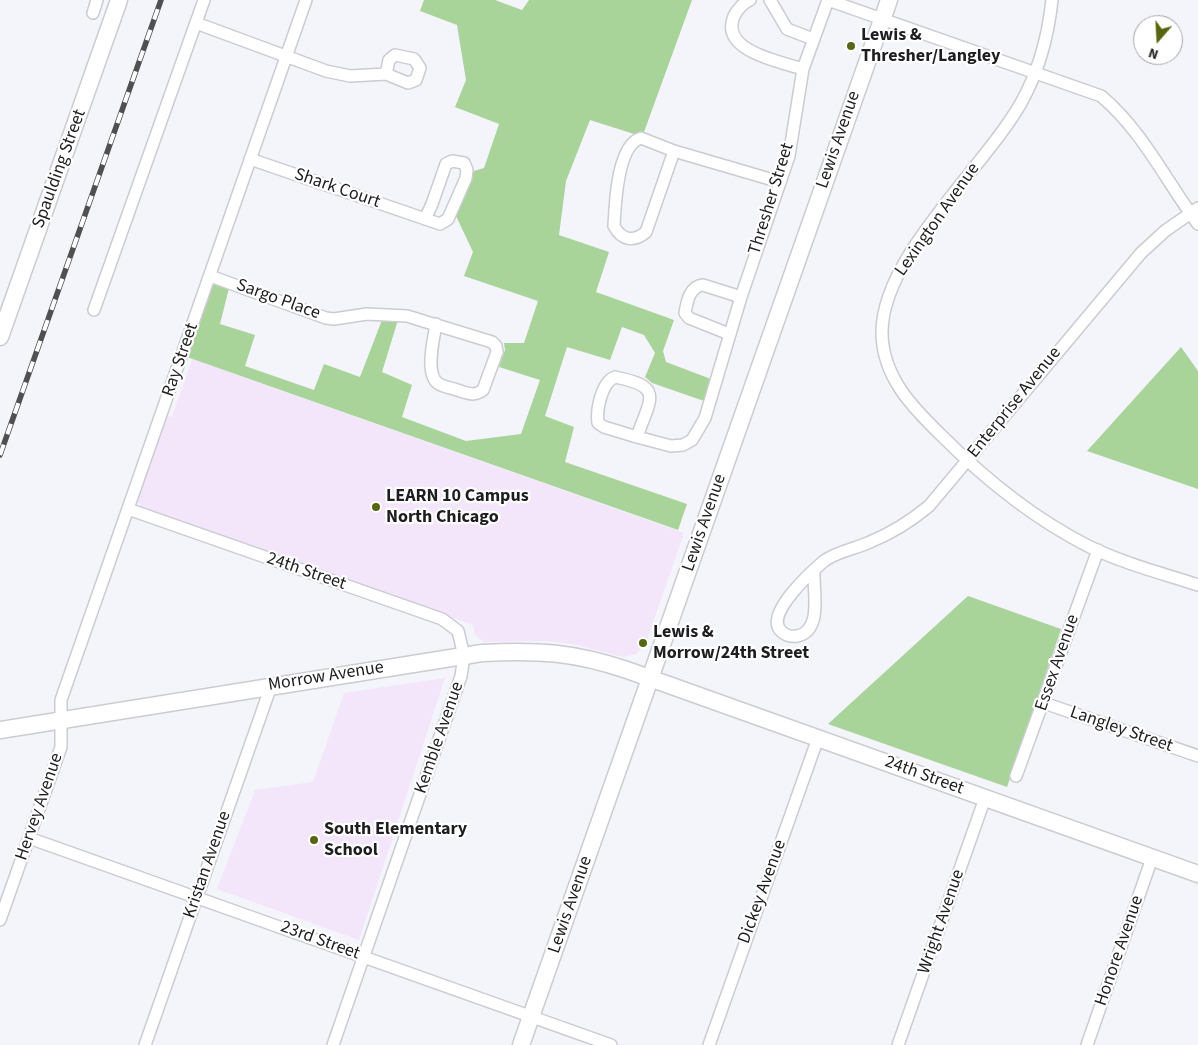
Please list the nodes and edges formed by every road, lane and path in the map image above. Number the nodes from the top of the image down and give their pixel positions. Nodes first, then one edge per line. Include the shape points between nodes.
1 (97, 0) edge
2 (119, 0) edge
3 (204, 0) edge
4 (306, 0) edge
5 (750, 0) edge
6 (770, 0) edge
7 (828, 0) edge
8 (888, 0) edge
9 (1052, 0) edge
10 (93, 13) dead end
11 (882, 19) junction
12 (196, 23) junction
13 (813, 38) junction
14 (287, 56) junction
15 (803, 69) junction
16 (1035, 71) junction
17 (386, 74) dead end
18 (674, 151) junction
19 (250, 159) junction
20 (780, 182) junction
21 (1194, 210) edge
22 (424, 218) junction
23 (1198, 224) edge
24 (210, 276) junction
25 (741, 298) junction
26 (94, 310) dead end
27 (436, 324) junction
28 (730, 334) junction
29 (0, 337) edge
30 (637, 437) junction
31 (967, 462) junction
32 (128, 509) junction
33 (1098, 550) junction
34 (814, 572) junction
35 (1198, 585) edge
36 (464, 656) junction
37 (650, 678) junction
38 (271, 686) junction
39 (1044, 703) junction
40 (61, 720) junction
41 (0, 730) edge
42 (818, 738) junction
43 (1198, 756) edge
44 (1016, 776) dead end
45 (986, 798) junction
46 (29, 838) junction
47 (1152, 858) junction
48 (1198, 874) edge
49 (197, 897) junction
50 (0, 920) edge
51 (364, 957) junction
52 (531, 1018) junction
53 (145, 1045) edge
54 (333, 1045) edge
55 (521, 1045) edge
56 (610, 1045) edge
57 (709, 1045) edge
58 (898, 1045) edge
59 (1087, 1045) edge

1 - 10 street
2 - 29 street, Spaulding Street
3 - 12 street
4 - 14 street, Ray Street
5 - 15 street via 735,14 732,28 736,41 752,53
6 - 13 street via 787,29
7 - 11 street
7 - 13 street, Thresher Street
8 - 11 street, Lewis Avenue
9 - 16 street, Lexington Avenue via 1049,33
11 - 16 street
11 - 37 street, Lewis Avenue
12 - 14 street
12 - 26 street
13 - 15 street, Thresher Street
14 - 17 street via 350,76
14 - 19 street, Ray Street
15 - 20 street, Thresher Street via 789,156
16 - 21 street via 1101,96 1118,111
16 - 31 street, Lexington Avenue via 1020,104 912,251 896,277 885,306 882,332 886,358 897,384 912,406
18 - 18 street via 641,138 629,150 616,192 614,226 623,237 638,239 646,232
18 - 20 street
19 - 22 street, Shark Court
19 - 24 street, Ray Street
20 - 25 street, Thresher Street
21 - 23 street
21 - 31 street, Enterprise Avenue via 1140,253
22 - 22 street, Shark Court via 446,164 452,161 464,163 466,178 448,219 440,224
24 - 27 street, Sargo Place via 334,319 367,314 407,316
24 - 32 street, Ray Street
25 - 28 street, Thresher Street
25 - 28 street via 703,285 696,286 686,306 689,318
27 - 27 street, Sargo Place via 430,367 434,380 471,395 478,394 483,390 497,352 496,346
28 - 30 street, Thresher Street via 711,398 692,440 671,446
30 - 30 street via 650,399 649,392 637,381 615,377 606,383 598,422 604,427
31 - 33 street, Lexington Avenue via 1050,524
31 - 34 street, Enterprise Avenue via 916,517 894,531 824,561
32 - 36 street, 24th Street via 442,619 458,630
32 - 40 street, Ray Street via 61,700
33 - 35 street, Lexington Avenue
33 - 39 street, Essex Avenue
34 - 34 street, Enterprise Avenue via 780,609 776,620 784,634 792,637 804,634 813,624
36 - 37 street, Morrow Avenue via 525,650 553,652 580,656
36 - 38 street, Morrow Avenue
36 - 51 street, Kemble Avenue via 461,676
37 - 42 street, 24th Street
37 - 52 street, Lewis Avenue
38 - 40 street, Morrow Avenue
38 - 49 street, Kristan Avenue
39 - 43 street, Langley Street
39 - 44 street, Essex Avenue
40 - 41 street, Morrow Avenue
40 - 46 street, Hervey Avenue via 61,747
42 - 45 street, 24th Street
42 - 57 street, Dickey Avenue
45 - 47 street, 24th Street
45 - 58 street, Wright Avenue
46 - 49 street, 23rd Street
46 - 50 street, Hervey Avenue
47 - 48 street, 24th Street
47 - 59 street, Honore Avenue
49 - 51 street, 23rd Street
49 - 53 street, Kristan Avenue
51 - 52 street, 23rd Street
51 - 54 street, Kemble Avenue
52 - 55 street, Lewis Avenue
52 - 56 street, 23rd Street

